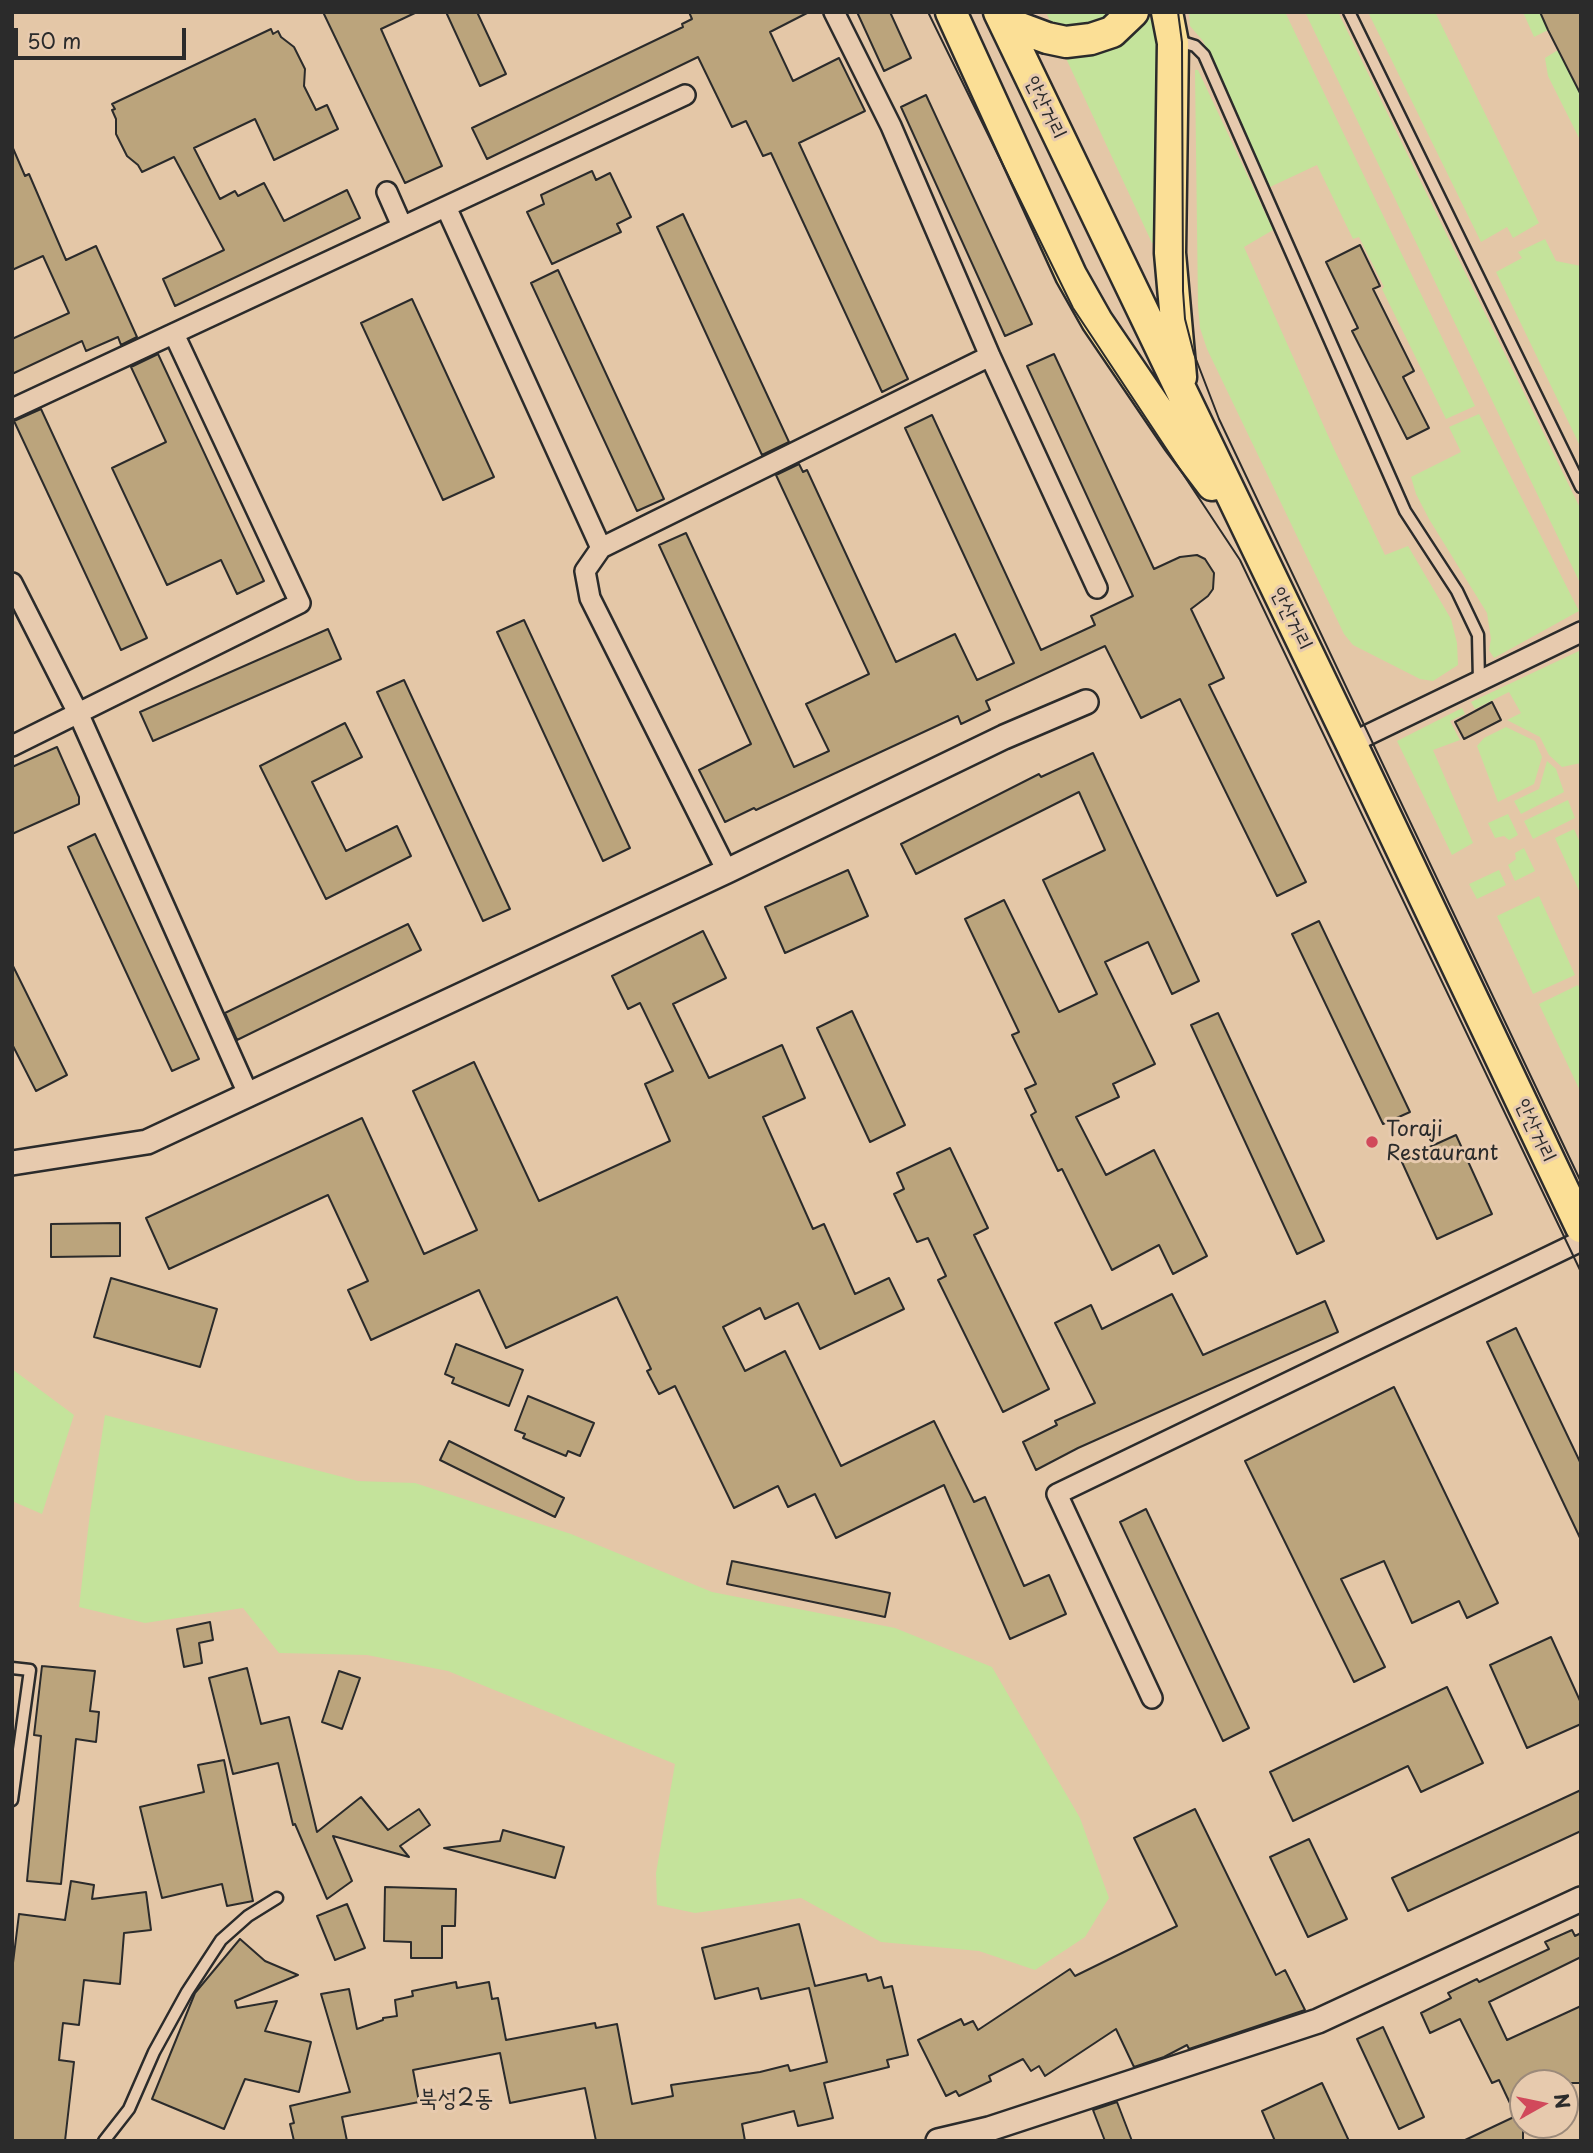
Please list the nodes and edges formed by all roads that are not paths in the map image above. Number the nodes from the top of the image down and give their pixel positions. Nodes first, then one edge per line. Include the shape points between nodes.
1 (834, 12) edge
2 (951, 12) edge
3 (1133, 12) edge
4 (1167, 12) edge
5 (1349, 12) edge
6 (1002, 17) edge
7 (1173, 43) junction
8 (685, 95) dead end
9 (387, 192) dead end
10 (446, 206) junction
11 (402, 226) junction
12 (174, 334) junction
13 (990, 356) junction
14 (1182, 395) junction
15 (12, 408) edge
16 (1581, 487) edge
17 (1253, 540) junction
18 (601, 548) junction
19 (12, 583) edge
20 (1097, 588) dead end
21 (1581, 632) edge
22 (1479, 682) junction
23 (1086, 702) dead end
24 (79, 715) junction
25 (1351, 743) junction
26 (12, 746) edge
27 (727, 871) junction
28 (249, 1096) junction
29 (12, 1163) edge
30 (1581, 1227) edge
31 (1581, 1241) edge
32 (12, 1668) edge
33 (1152, 1698) dead end
34 (12, 1800) edge
35 (277, 1898) dead end
36 (1581, 1899) edge
37 (104, 2141) edge
38 (937, 2141) edge

1 - 13 street via 891,126
2 - 17 main road via 1071,275 1097,321
3 - 6 main road via 1112,32 1066,42
4 - 7 main road
5 - 16 lane
6 - 14 main road, 안산거리
7 - 14 main road via 1170,253
7 - 22 lane via 1189,44 1204,55 1405,511 1457,591 1478,635
8 - 10 street
9 - 11 street
10 - 11 street
10 - 18 street
11 - 12 street
12 - 15 street
12 - 24 street via 300,603
13 - 18 street
13 - 20 street
14 - 17 main road, 안산거리
17 - 25 main road, 안산거리
18 - 27 street via 585,571 590,598
19 - 24 street
21 - 22 street
22 - 25 street
23 - 27 street
24 - 26 street
24 - 28 street
25 - 30 main road, 안산거리
27 - 28 street
28 - 29 street via 147,1142
31 - 33 street via 1057,1494
32 - 34 lane via 30,1670
35 - 37 lane via 221,1940 154,2052 129,2109
36 - 38 street via 1318,2021 989,2129

